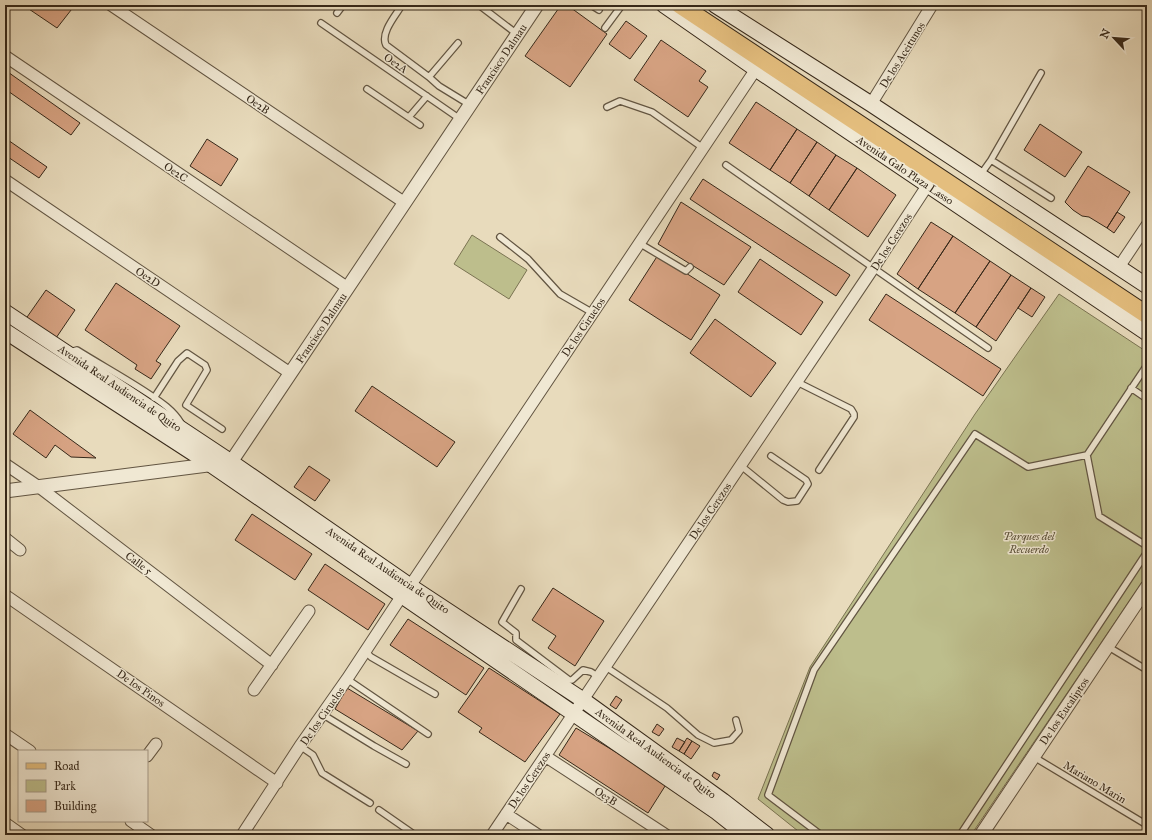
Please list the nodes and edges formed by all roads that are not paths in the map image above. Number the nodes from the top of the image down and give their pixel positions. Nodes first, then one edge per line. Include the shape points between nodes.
1 (111, 5) edge
2 (342, 5) edge
3 (402, 5) edge
4 (479, 5) edge
5 (537, 5) edge
6 (591, 5) edge
7 (622, 5) edge
8 (664, 5) edge
9 (680, 5) edge
10 (696, 5) edge
11 (715, 5) edge
12 (932, 5) edge
13 (599, 10) dead end
14 (337, 13) dead end
15 (321, 23) dead end
16 (605, 28) dead end
17 (518, 34) junction
18 (458, 43) dead end
19 (5, 56) edge
20 (756, 69) junction
21 (1041, 73) dead end
22 (429, 77) junction
23 (367, 89) dead end
24 (427, 96) junction
25 (871, 104) junction
26 (470, 105) junction
27 (607, 107) dead end
28 (409, 117) junction
29 (461, 119) junction
30 (420, 125) dead end
31 (703, 148) junction
32 (991, 160) junction
33 (726, 165) dead end
34 (980, 175) junction
35 (5, 180) edge
36 (927, 186) junction
37 (1051, 198) dead end
38 (405, 203) junction
39 (1147, 225) edge
40 (500, 237) dead end
41 (639, 243) junction
42 (690, 267) dead end
43 (874, 267) junction
44 (1119, 267) junction
45 (1147, 286) edge
46 (348, 288) junction
47 (1147, 303) edge
48 (5, 312) edge
49 (593, 313) junction
50 (1147, 315) edge
51 (5, 331) edge
52 (1147, 334) edge
53 (988, 348) dead end
54 (1147, 365) edge
55 (290, 373) junction
56 (797, 382) junction
57 (128, 387) junction
58 (1131, 388) junction
59 (154, 398) junction
60 (1147, 399) edge
61 (222, 428) dead end
62 (184, 431) junction
63 (1086, 455) junction
64 (771, 456) dead end
65 (231, 462) junction
66 (5, 464) edge
67 (210, 464) junction
68 (740, 465) junction
69 (820, 470) dead end
70 (39, 487) junction
71 (5, 490) edge
72 (5, 538) edge
73 (1147, 546) edge
74 (20, 550) dead end
75 (1147, 552) edge
76 (1147, 587) edge
77 (521, 589) dead end
78 (406, 591) junction
79 (5, 595) edge
80 (309, 611) dead end
81 (1107, 646) junction
82 (365, 651) junction
83 (272, 665) junction
84 (606, 667) junction
85 (1147, 670) edge
86 (599, 677) junction
87 (347, 679) junction
88 (254, 690) dead end
89 (435, 694) dead end
90 (583, 700) junction
91 (574, 713) junction
92 (322, 714) junction
93 (736, 720) dead end
94 (5, 734) edge
95 (428, 734) dead end
96 (156, 744) dead end
97 (300, 746) junction
98 (29, 750) edge
99 (148, 755) edge
100 (546, 756) junction
101 (1033, 756) junction
102 (406, 764) dead end
103 (277, 783) junction
104 (370, 803) dead end
105 (378, 810) dead end
106 (506, 814) junction
107 (132, 822) edge
108 (5, 823) edge
109 (1147, 825) edge
110 (982, 834) edge
111 (22, 835) edge
112 (151, 835) edge
113 (242, 835) edge
114 (415, 835) edge
115 (492, 835) edge
116 (538, 835) edge
117 (666, 835) edge
118 (746, 835) edge
119 (767, 835) edge
120 (821, 835) edge
121 (960, 835) edge

1 - 38 street, Oe2B
2 - 14 lane
3 - 22 lane via 384,40 386,45
4 - 17 lane
5 - 17 street, Francisco Dalmau
6 - 13 lane
7 - 16 lane
8 - 20 main road, Avenida Galo Plaza Lasso
9 - 50 main road, Avenida Galo Plaza Lasso
10 - 47 main road, Avenida Galo Plaza Lasso
11 - 25 main road
12 - 25 street, De los Aceitunos
15 - 24 lane, Oe2A
17 - 26 street, Francisco Dalmau
18 - 22 lane
19 - 46 street, Oe2C
20 - 31 street, De los Ciruelos
20 - 36 main road, Avenida Galo Plaza Lasso
21 - 32 lane
22 - 26 lane
23 - 28 lane
24 - 28 lane
24 - 29 lane, Oe2A
25 - 34 main road
26 - 29 street, Francisco Dalmau
27 - 31 lane via 620,101 652,112
28 - 30 lane
29 - 38 street, Francisco Dalmau
31 - 41 street, De los Ciruelos
32 - 34 lane
32 - 37 lane
33 - 43 lane
34 - 44 main road
35 - 55 street, Oe2D
36 - 43 street, De los Cerezos
36 - 52 main road, Avenida Galo Plaza Lasso
38 - 46 street, Francisco Dalmau
39 - 44 street
40 - 49 lane via 528,259 560,294
41 - 42 lane via 686,271
41 - 49 street, De los Ciruelos
43 - 53 lane
43 - 56 street, De los Cerezos
44 - 45 main road
46 - 55 street, Francisco Dalmau
48 - 57 main road, Avenida Real Audiencia de Quito via 67,353
49 - 78 street, De los Ciruelos
51 - 67 main road, Avenida Real Audiencia de Quito
54 - 58 lane
55 - 65 street, Francisco Dalmau
56 - 68 street, De los Cerezos
56 - 69 lane via 851,409 854,414
57 - 59 lane
57 - 62 main road, Avenida Real Audiencia de Quito
58 - 60 lane
58 - 63 lane
59 - 61 lane via 178,361 187,353 205,364 207,370 186,406
59 - 62 lane via 176,415
62 - 65 main road, Avenida Real Audiencia de Quito
63 - 73 lane via 1099,516
63 - 120 lane via 1028,466 975,434 814,670 768,795
64 - 68 lane via 806,480 808,484 796,501 782,500
65 - 67 street
65 - 78 main road, Avenida Real Audiencia de Quito
66 - 70 street, Calle 5
67 - 70 street
67 - 78 main road, Avenida Real Audiencia de Quito
68 - 84 street, De los Cerezos
70 - 71 street
70 - 83 street, Calle 5
72 - 74 street
75 - 121 lane
76 - 81 street, De los Eucaliptos
77 - 86 lane via 502,622 516,633 516,640 569,680 584,670
78 - 82 street, De los Ciruelos
78 - 90 main road, Avenida Real Audiencia de Quito
78 - 91 main road, Avenida Real Audiencia de Quito
79 - 103 street, De los Pinos
80 - 83 street
81 - 85 lane
81 - 101 street, De los Eucaliptos
82 - 87 street, De los Ciruelos
82 - 89 lane
83 - 88 street
84 - 86 street, De los Cerezos
84 - 93 lane via 667,708 698,735 714,743 731,740 739,731
86 - 90 street, De los Cerezos
87 - 92 street, De los Ciruelos
87 - 95 lane
90 - 91 street, De los Cerezos
90 - 119 main road, Avenida Real Audiencia de Quito
91 - 100 street, De los Cerezos
91 - 118 main road, Avenida Real Audiencia de Quito
92 - 97 street, De los Ciruelos
92 - 102 lane
94 - 98 street
96 - 99 street
97 - 103 street, De los Ciruelos
97 - 104 lane via 313,755 322,772
100 - 106 street, De los Cerezos
100 - 117 street, Oe3B
101 - 109 lane, Mariano Marin
101 - 110 street, De los Eucaliptos
103 - 113 street, De los Ciruelos
105 - 114 lane
106 - 115 street, De los Cerezos
106 - 116 street
107 - 112 street
108 - 111 street

